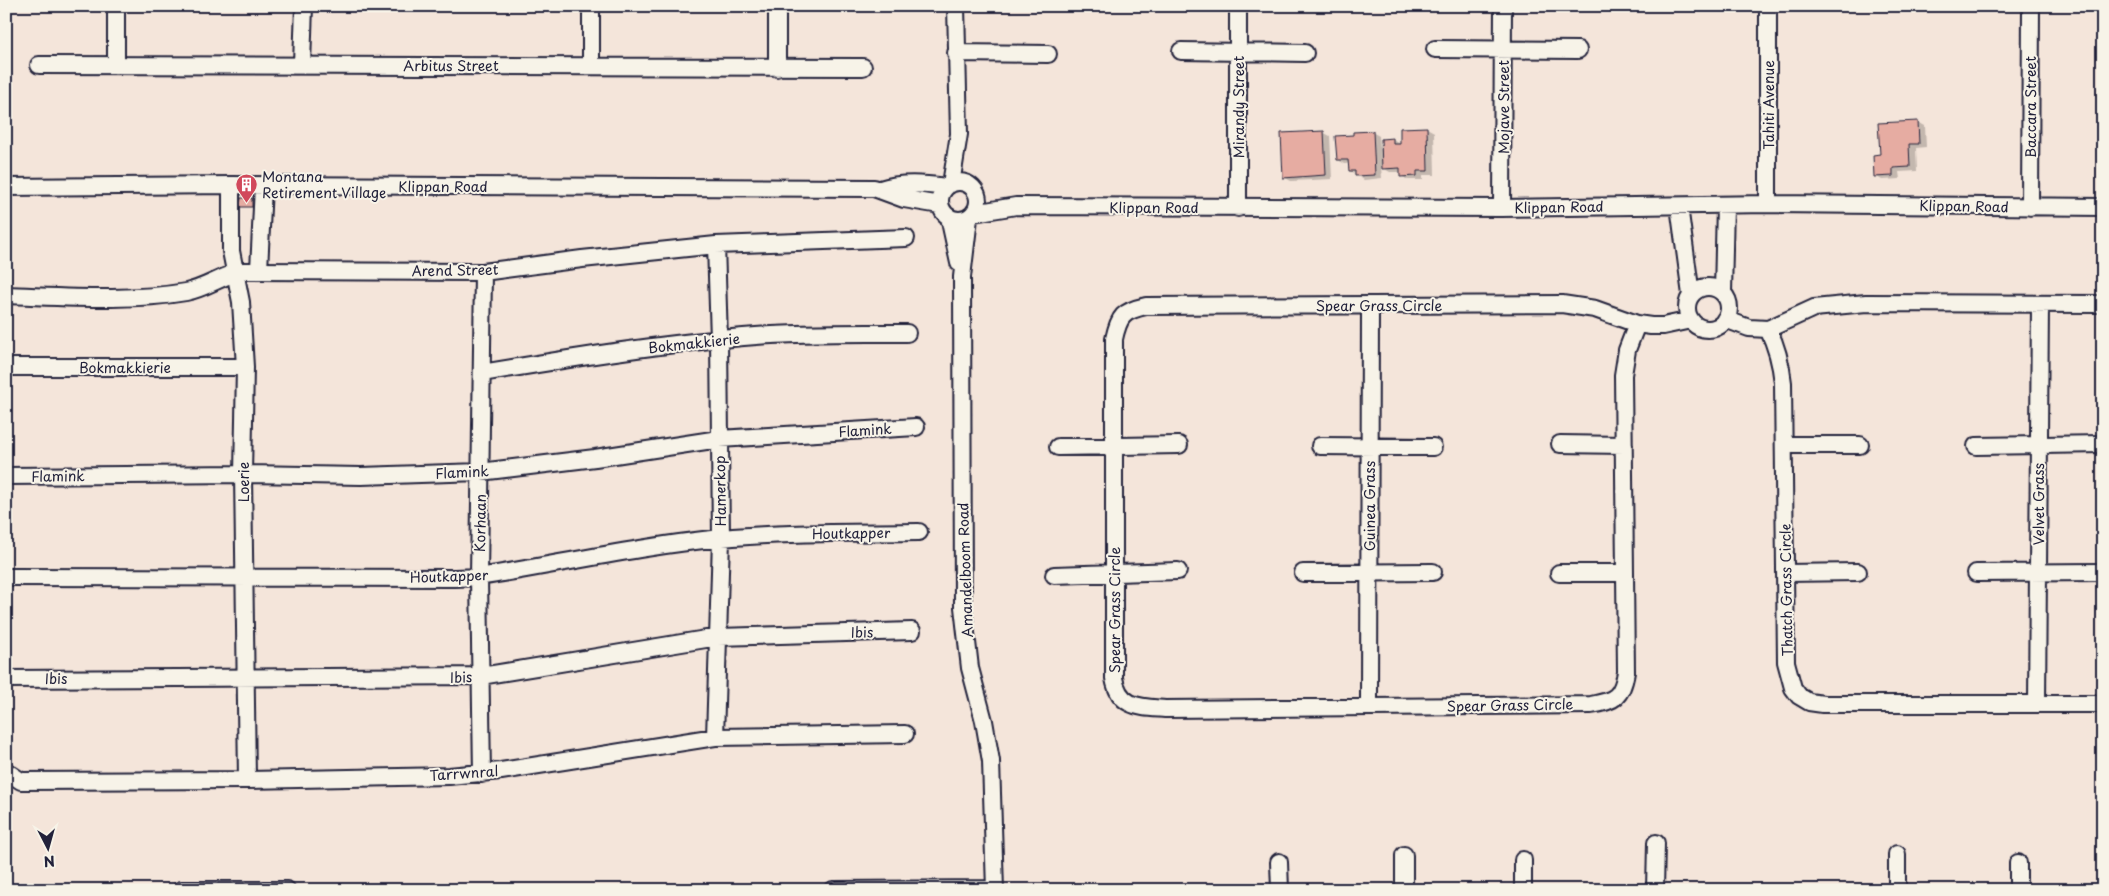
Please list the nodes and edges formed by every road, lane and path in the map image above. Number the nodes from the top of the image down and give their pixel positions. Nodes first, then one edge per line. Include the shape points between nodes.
1 (116, 6) edge
2 (304, 6) edge
3 (592, 6) edge
4 (777, 6) edge
5 (956, 6) edge
6 (1238, 6) edge
7 (1503, 6) edge
8 (1768, 6) edge
9 (2031, 6) edge
10 (1435, 49) dead end
11 (1503, 50) junction
12 (1578, 50) dead end
13 (1181, 51) dead end
14 (1238, 52) junction
15 (956, 53) junction
16 (1305, 53) dead end
17 (1048, 54) dead end
18 (302, 64) junction
19 (39, 65) dead end
20 (116, 65) junction
21 (591, 66) junction
22 (863, 67) dead end
23 (777, 68) junction
24 (959, 134) junction
25 (231, 185) junction
26 (263, 186) junction
27 (949, 186) junction
28 (6, 187) edge
29 (880, 189) junction
30 (973, 190) junction
31 (1725, 204) junction
32 (1768, 204) junction
33 (1016, 206) junction
34 (1679, 206) junction
35 (2030, 207) junction
36 (2103, 207) edge
37 (1238, 208) junction
38 (1502, 208) junction
39 (944, 211) junction
40 (971, 215) junction
41 (906, 238) dead end
42 (716, 245) junction
43 (259, 270) junction
44 (235, 272) junction
45 (483, 272) junction
46 (962, 277) junction
47 (1723, 294) junction
48 (6, 295) edge
49 (1691, 295) junction
50 (2040, 304) junction
51 (2103, 304) edge
52 (1370, 306) junction
53 (1725, 319) junction
54 (1691, 320) junction
55 (1637, 324) junction
56 (1768, 328) junction
57 (907, 333) dead end
58 (720, 339) junction
59 (6, 367) edge
60 (245, 368) junction
61 (482, 373) junction
62 (916, 427) dead end
63 (719, 439) junction
64 (1179, 444) dead end
65 (1560, 444) dead end
66 (2039, 444) junction
67 (2103, 444) edge
68 (1624, 445) junction
69 (1784, 445) junction
70 (1860, 445) dead end
71 (1320, 446) dead end
72 (1976, 446) dead end
73 (1058, 447) dead end
74 (1115, 447) junction
75 (1370, 447) junction
76 (1433, 447) dead end
77 (480, 472) junction
78 (243, 474) junction
79 (6, 476) edge
80 (920, 532) dead end
81 (721, 538) junction
82 (1178, 571) dead end
83 (1369, 572) junction
84 (1433, 572) dead end
85 (1858, 572) dead end
86 (2038, 572) junction
87 (2103, 572) edge
88 (1559, 573) dead end
89 (1625, 573) junction
90 (1976, 573) dead end
91 (1114, 574) junction
92 (1303, 574) dead end
93 (1785, 574) junction
94 (1054, 575) dead end
95 (6, 577) edge
96 (244, 577) junction
97 (479, 577) junction
98 (912, 630) dead end
99 (718, 637) junction
100 (481, 676) junction
101 (244, 677) junction
102 (6, 679) edge
103 (2036, 704) junction
104 (2103, 704) edge
105 (1369, 706) junction
106 (905, 734) dead end
107 (715, 737) junction
108 (6, 771) edge
109 (482, 774) junction
110 (247, 780) junction
111 (1656, 843) dead end
112 (1897, 854) dead end
113 (1404, 855) dead end
114 (1523, 860) dead end
115 (1279, 862) dead end
116 (2018, 863) dead end
117 (995, 889) edge
118 (181, 890) edge
119 (287, 890) edge
120 (833, 890) edge
121 (1280, 890) edge
122 (1404, 890) edge
123 (1523, 890) edge
124 (1655, 890) edge
125 (1897, 890) edge
126 (2018, 890) edge

1 - 20 street
2 - 18 street
3 - 21 street
4 - 23 street
5 - 15 street
6 - 14 street, Mirandy Street
7 - 11 street, Mojave Street
8 - 32 street, Tahiti Avenue
9 - 35 street, Baccara Street
10 - 11 street
11 - 12 street
11 - 38 street, Mojave Street
13 - 14 street
14 - 16 street
14 - 37 street, Mirandy Street
15 - 17 street
15 - 24 street
18 - 20 street, Arbitus Street
18 - 21 street, Arbitus Street
19 - 20 street, Arbitus Street
21 - 23 street, Arbitus Street
22 - 23 street, Arbitus Street
24 - 27 street
24 - 30 street
25 - 26 street, Klippan Road
25 - 28 street, Klippan Road
25 - 44 street, Loerie via 231,251
26 - 29 street, Klippan Road
26 - 43 street
27 - 29 street, Klippan Road via 890,186
27 - 30 street via 959,182
27 - 39 street via 941,196
29 - 39 street, Klippan Road
30 - 33 street, Klippan Road
30 - 40 street via 978,203
31 - 32 street, Klippan Road
31 - 34 street, Klippan Road
31 - 47 street
32 - 35 street, Klippan Road
33 - 37 street, Klippan Road
33 - 40 street, Klippan Road
34 - 38 street, Klippan Road
34 - 49 street
35 - 36 street, Klippan Road
37 - 38 street, Klippan Road
39 - 40 street via 958,220
39 - 46 street, Amandelboom Road
40 - 46 street, Amandelboom Road
41 - 42 street, Arend Street
42 - 45 street, Arend Street
42 - 58 street, Hamerkop
43 - 44 street, Arend Street
43 - 45 street, Arend Street
44 - 48 street, Arend Street via 202,288 144,297
44 - 60 street, Loerie via 241,302
45 - 61 street, Korhaan
46 - 117 street, Amandelboom Road via 963,616 970,668 991,761
47 - 49 street via 1703,287
47 - 53 street via 1728,306
49 - 54 street via 1687,308
50 - 51 street
50 - 56 street via 1829,305 1798,314
50 - 66 street, Velvet Grass
52 - 55 street, Spear Grass Circle via 1562,304 1595,309
52 - 74 street, Spear Grass Circle via 1146,306 1128,311 1121,317 1114,339
52 - 75 street, Guinea Grass
53 - 54 street via 1708,329
53 - 56 street via 1749,328
54 - 55 street, Spear Grass Circle via 1663,326
55 - 68 street, Spear Grass Circle via 1624,360
56 - 69 street, Thatch Grass Circle via 1781,363
57 - 58 street, Bokmakkierie
58 - 61 street, Bokmakkierie
58 - 63 street, Hamerkop
59 - 60 street, Bokmakkierie
60 - 78 street, Loerie
61 - 77 street, Korhaan
62 - 63 street, Flamink
63 - 77 street, Flamink
63 - 81 street, Hamerkop
64 - 74 street
65 - 68 street
66 - 67 street
66 - 72 street
66 - 86 street, Velvet Grass
68 - 89 street, Spear Grass Circle
69 - 70 street
69 - 93 street, Thatch Grass Circle
71 - 75 street
73 - 74 street
74 - 91 street, Spear Grass Circle
75 - 76 street
75 - 83 street, Guinea Grass
77 - 78 street, Flamink via 361,476
77 - 97 street, Korhaan
78 - 79 street, Flamink
78 - 96 street, Loerie
80 - 81 street, Houtkapper
81 - 97 street, Houtkapper via 655,546
81 - 99 street, Hamerkop
82 - 91 street
83 - 84 street
83 - 92 street
83 - 105 street, Guinea Grass
85 - 93 street
86 - 87 street
86 - 90 street
86 - 103 street, Velvet Grass
88 - 89 street
89 - 105 street, Spear Grass Circle via 1626,672 1620,693 1613,699 1591,704
91 - 94 street
91 - 105 street, Spear Grass Circle via 1114,678 1118,694 1134,705 1166,709
93 - 103 street, Thatch Grass Circle via 1786,662 1793,688 1809,702 1852,705
95 - 96 street, Houtkapper
96 - 97 street, Houtkapper
96 - 101 street, Loerie
97 - 100 street, Korhaan
98 - 99 street, Ibis
99 - 100 street, Ibis
99 - 107 street, Hamerkop
100 - 101 street, Ibis
100 - 109 street, Korhaan
101 - 102 street, Ibis
101 - 110 street, Loerie
103 - 104 street, Thatch Grass Circle
106 - 107 street, Tarrwnral
107 - 109 street, Tarrwnral
108 - 110 street, Tarrwnral via 21,781
109 - 110 street, Tarrwnral
111 - 124 street
112 - 125 street
113 - 122 street
114 - 123 street
115 - 121 street
116 - 126 street
117 - 120 street
118 - 119 street

